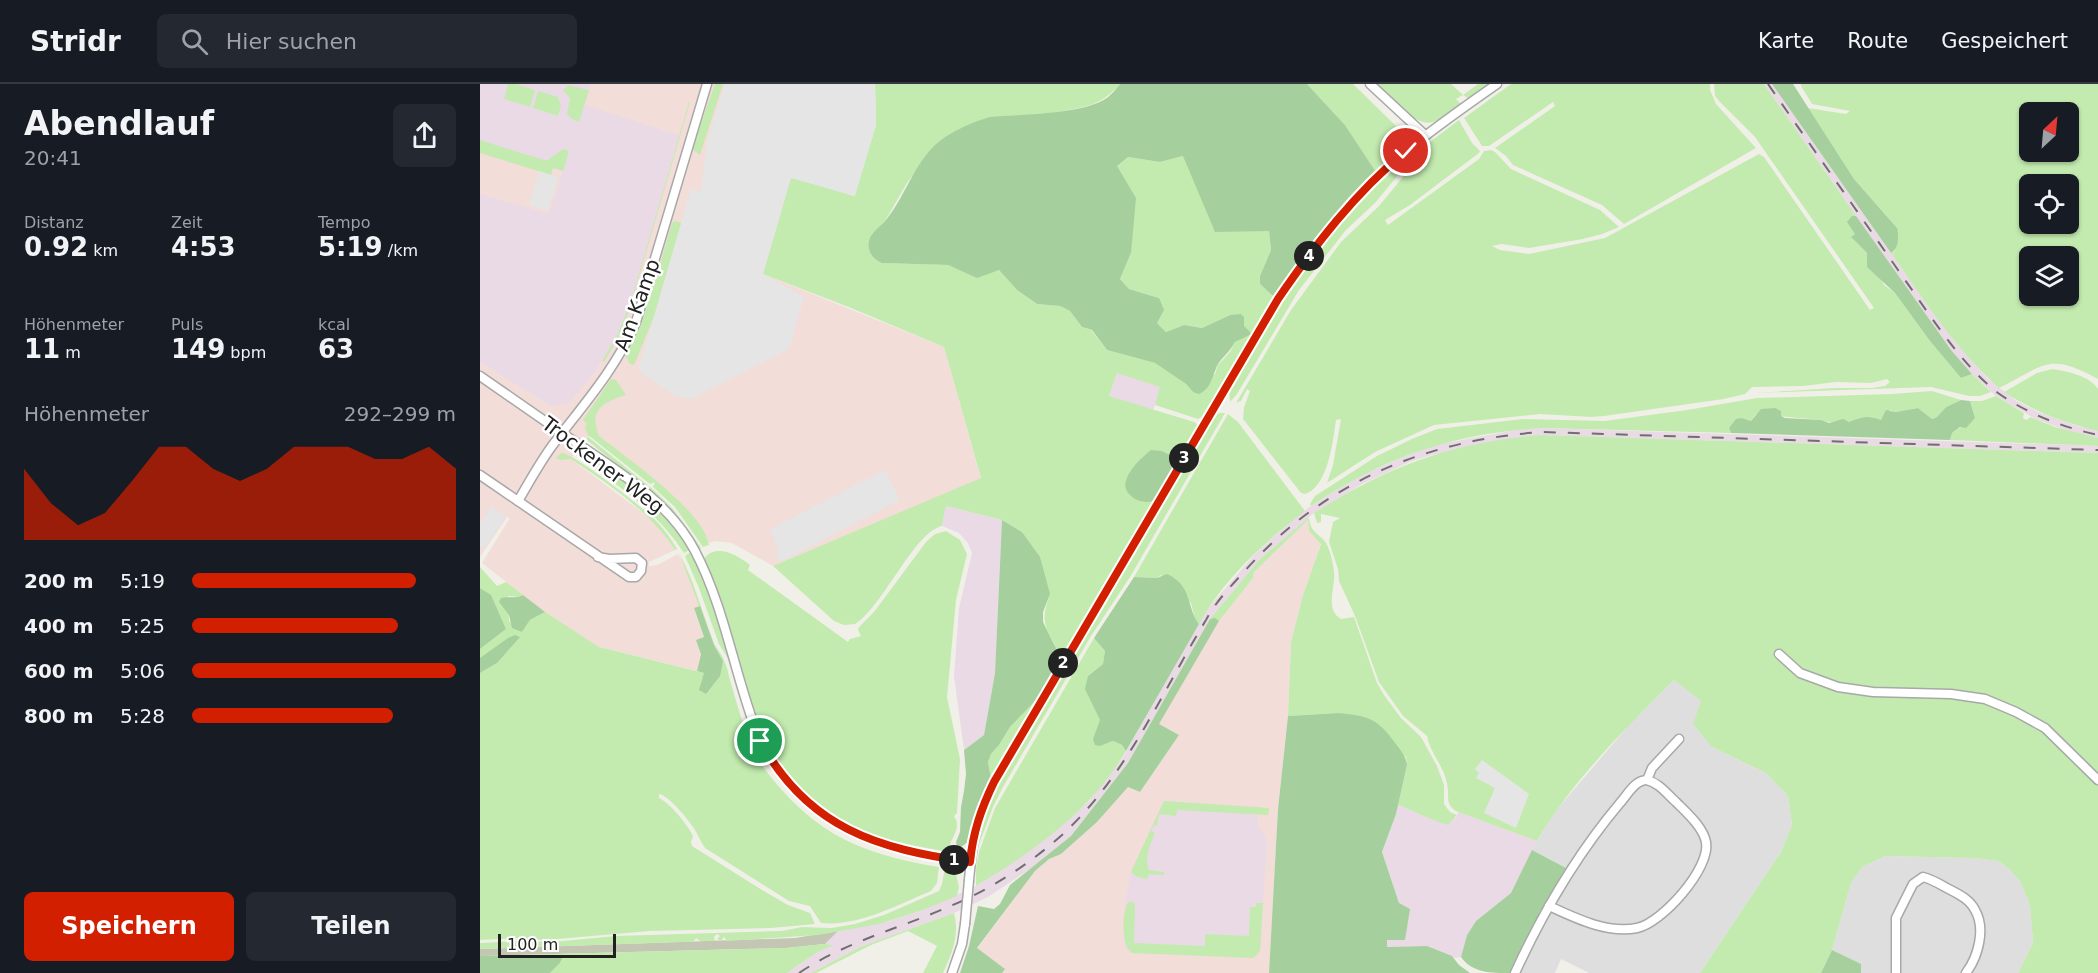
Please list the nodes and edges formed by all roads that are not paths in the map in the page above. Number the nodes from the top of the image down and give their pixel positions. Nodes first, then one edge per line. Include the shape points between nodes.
1 (707, 84) edge
2 (1370, 84) edge
3 (1497, 84) edge
4 (1425, 135) junction
5 (480, 376) edge
6 (563, 433) junction
7 (480, 475) edge
8 (518, 501) junction
9 (598, 557) junction
10 (1779, 654) dead end
11 (1678, 739) dead end
12 (1647, 780) junction
13 (2098, 780) edge
14 (970, 862) junction
15 (1549, 906) junction
16 (1516, 971) edge
17 (952, 973) edge
18 (1527, 973) edge
19 (1896, 973) edge
20 (1966, 973) edge

1 - 6 street, Am Kamp via 636,322 615,364
2 - 4 street
3 - 4 street
4 - 14 street via 1343,213 1278,299 994,782 975,826
5 - 6 street, Trockener Weg
6 - 8 street, Am Kamp
6 - 14 street, Trockener Weg via 654,500 689,540 710,585 760,741 776,768 805,801 836,823 873,840
7 - 8 street
8 - 9 street
9 - 9 street via 631,578 638,576 642,568 641,561 634,557
10 - 13 street via 1800,673 1838,687 1985,699 2045,728
11 - 12 street via 1652,768
12 - 15 street via 1638,782 1610,815
12 - 15 street via 1656,783 1706,839 1706,854 1687,888 1666,912 1637,928 1595,924
14 - 17 street, bridge via 962,944
15 - 16 street
16 - 18 street
19 - 20 street via 1896,918 1913,884 1923,877 1958,894 1975,909 1979,940

